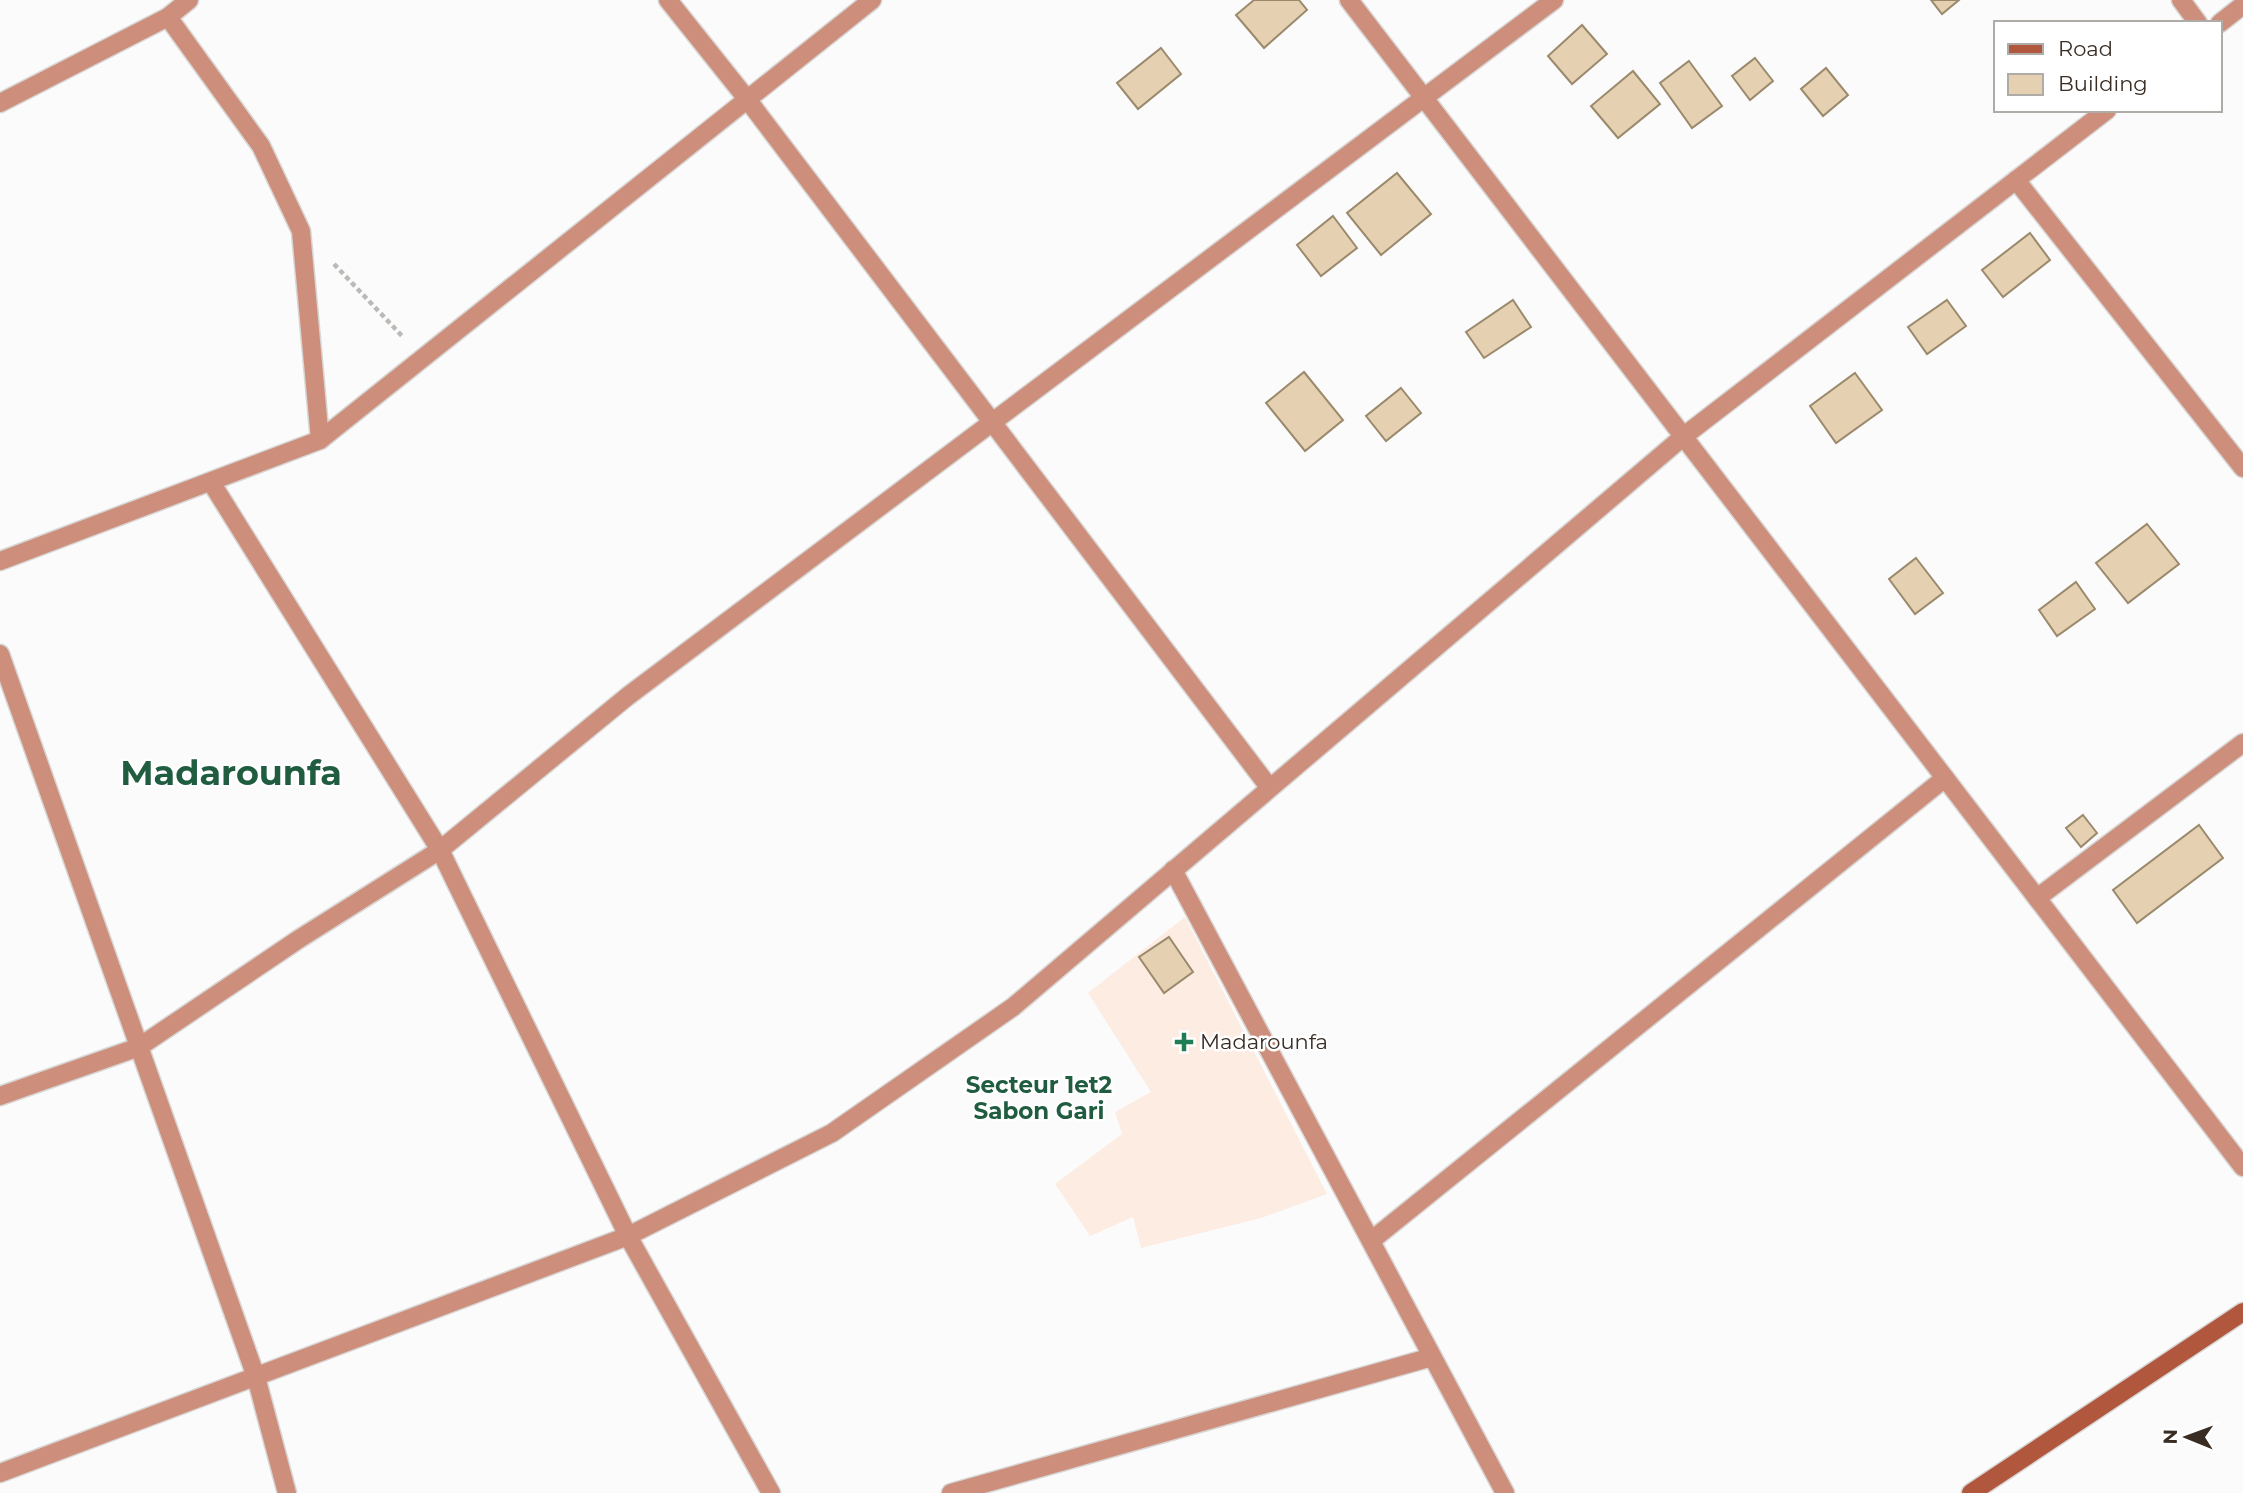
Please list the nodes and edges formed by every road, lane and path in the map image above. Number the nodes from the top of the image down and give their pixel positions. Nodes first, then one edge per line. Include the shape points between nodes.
1 (189, 0) edge
2 (668, 0) edge
3 (872, 0) edge
4 (1349, 0) edge
5 (1553, 0) edge
6 (2181, 0) edge
7 (2243, 5) edge
8 (168, 17) junction
9 (2197, 21) edge
10 (2222, 21) edge
11 (747, 99) junction
12 (1423, 100) junction
13 (0, 103) edge
14 (2104, 112) edge
15 (2017, 180) junction
16 (301, 231) junction
17 (422, 358) junction
18 (993, 424) junction
19 (1684, 436) junction
20 (320, 440) junction
21 (2243, 468) edge
22 (211, 482) junction
23 (0, 561) edge
24 (0, 654) edge
25 (2243, 743) edge
26 (1945, 778) junction
27 (1269, 787) junction
28 (440, 850) junction
29 (1173, 870) junction
30 (2037, 898) junction
31 (139, 1047) junction
32 (0, 1096) edge
33 (2243, 1167) edge
34 (628, 1236) junction
35 (1372, 1240) junction
36 (2243, 1312) edge
37 (1432, 1357) junction
38 (256, 1377) junction
39 (0, 1473) edge
40 (287, 1493) edge
41 (771, 1493) edge
42 (951, 1493) edge
43 (1505, 1493) edge
44 (1971, 1493) edge

1 - 8 street
2 - 11 street
3 - 11 street
4 - 12 street
5 - 12 street
6 - 9 street
7 - 10 street
8 - 13 street
8 - 16 street via 261,146
11 - 17 street
11 - 18 street
12 - 18 street
12 - 19 street
14 - 15 street
15 - 19 street
15 - 21 street
16 - 17 path
16 - 20 street
17 - 20 street
18 - 27 street
18 - 28 street via 628,696
19 - 26 street
19 - 27 street
20 - 22 street
22 - 23 street
22 - 28 street
24 - 31 street
25 - 30 street
26 - 30 street
26 - 35 street
27 - 29 street
28 - 31 street
28 - 34 street
29 - 34 street via 1013,1007 832,1133
29 - 35 street
30 - 33 street
31 - 32 street
31 - 38 street
34 - 38 street
34 - 41 street
35 - 37 street
36 - 44 street
37 - 42 street
37 - 43 street
38 - 39 street
38 - 40 street

